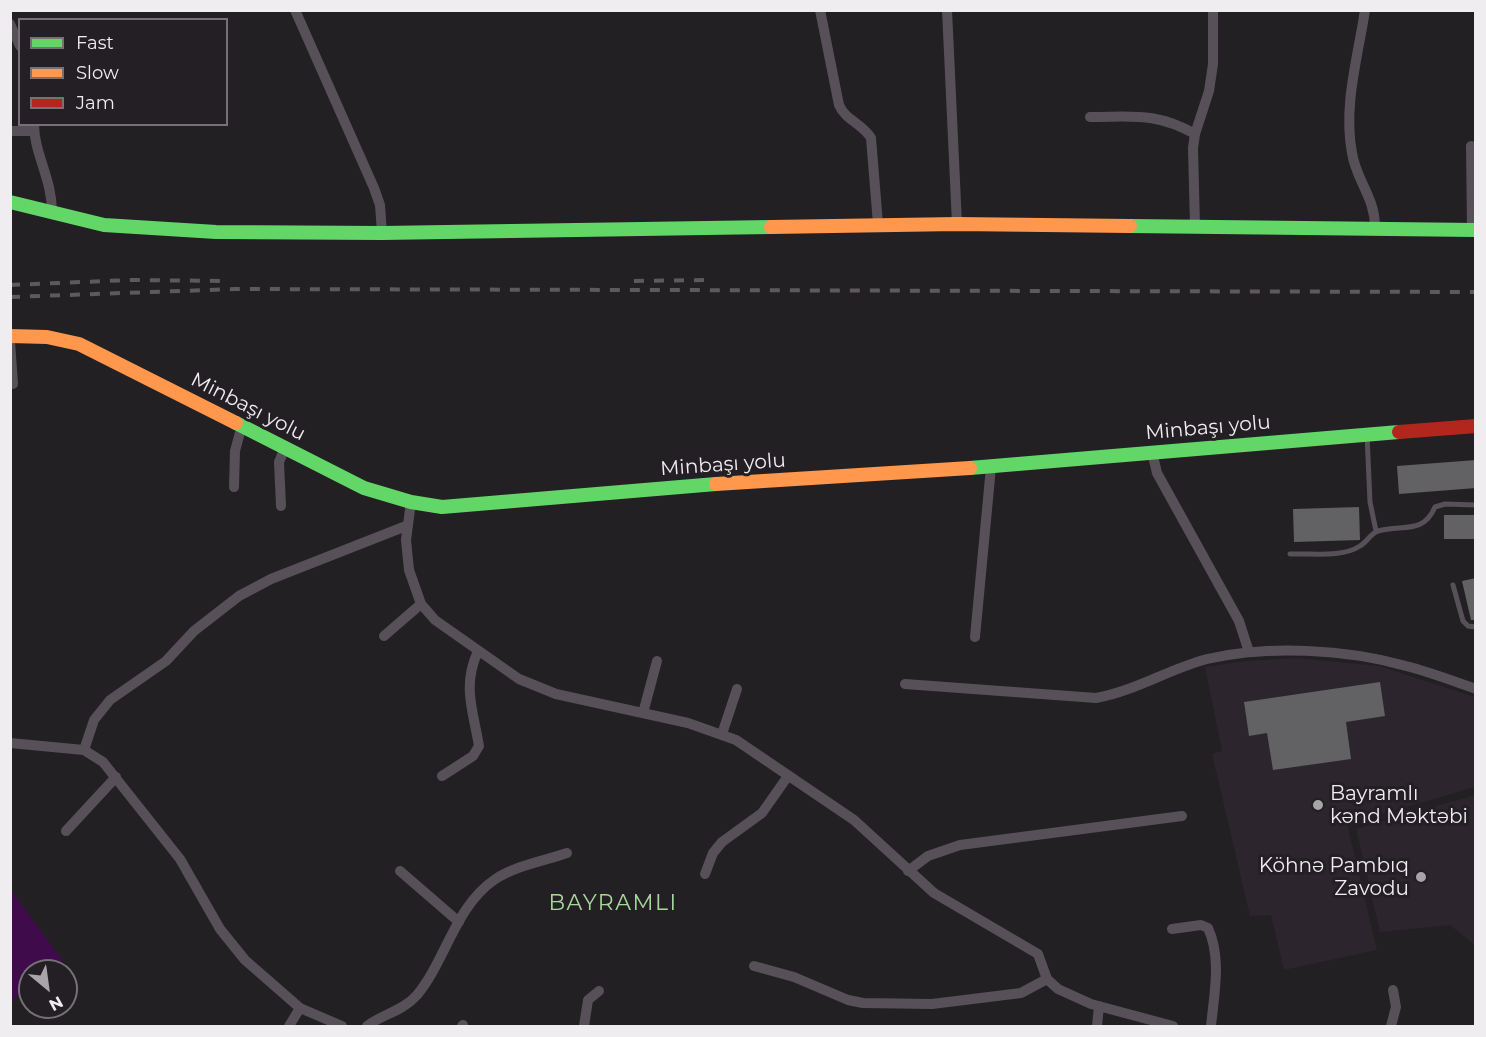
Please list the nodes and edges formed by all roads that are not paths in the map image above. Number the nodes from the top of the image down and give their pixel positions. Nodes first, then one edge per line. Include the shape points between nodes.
1 (296, 10) edge
2 (820, 10) edge
3 (947, 10) edge
4 (1213, 10) edge
5 (1365, 10) edge
6 (10, 24) edge
7 (18, 42) edge
8 (1090, 117) dead end
9 (34, 128) edge
10 (10, 131) edge
11 (1195, 134) junction
12 (1471, 146) dead end
13 (10, 202) edge
14 (52, 212) junction
15 (878, 224) junction
16 (957, 224) junction
17 (1195, 226) junction
18 (1375, 227) junction
19 (1474, 230) edge
20 (382, 233) junction
21 (10, 336) edge
22 (10, 341) edge
23 (11, 350) edge
24 (13, 384) dead end
25 (242, 425) junction
26 (1476, 426) edge
27 (1367, 434) junction
28 (285, 448) junction
29 (1152, 452) junction
30 (991, 467) junction
31 (234, 487) dead end
32 (411, 502) junction
33 (1476, 505) edge
34 (281, 506) dead end
35 (406, 526) junction
36 (1376, 531) junction
37 (1290, 554) dead end
38 (1453, 585) dead end
39 (421, 604) junction
40 (1476, 627) edge
41 (384, 636) dead end
42 (975, 637) dead end
43 (478, 651) junction
44 (1249, 652) junction
45 (657, 661) dead end
46 (905, 684) dead end
47 (1476, 689) edge
48 (737, 690) dead end
49 (643, 713) junction
50 (722, 734) junction
51 (10, 743) edge
52 (84, 750) junction
53 (442, 776) dead end
54 (788, 776) junction
55 (116, 777) junction
56 (1182, 816) dead end
57 (66, 831) dead end
58 (567, 853) dead end
59 (400, 871) dead end
60 (908, 871) junction
61 (705, 874) dead end
62 (459, 922) junction
63 (1172, 929) dead end
64 (754, 966) dead end
65 (1047, 979) junction
66 (1393, 990) dead end
67 (598, 991) dead end
68 (1099, 1006) junction
69 (300, 1008) junction
70 (289, 1026) edge
71 (342, 1026) edge
72 (367, 1026) edge
73 (584, 1026) edge
74 (1097, 1026) edge
75 (1173, 1026) edge
76 (1211, 1026) edge
77 (1391, 1026) edge

1 - 20 street via 374,188
2 - 15 street via 843,116 866,129 871,138
3 - 16 street
4 - 11 street via 1213,64
5 - 18 street via 1348,116 1352,157 1375,212
6 - 7 street
8 - 11 street via 1153,117 1172,121
9 - 10 street
9 - 14 street via 51,186
11 - 17 street
12 - 19 street
13 - 14 street
14 - 20 street via 144,230
15 - 16 street
15 - 20 street
16 - 17 street
17 - 18 street
18 - 19 street
21 - 25 street, Minbaşı yolu via 47,337 79,344
22 - 23 street
23 - 24 street
25 - 28 street, Minbaşı yolu
25 - 31 street via 235,451
26 - 27 street, Minbaşı yolu
27 - 29 street, Minbaşı yolu
27 - 36 lane via 1370,502
28 - 32 street, Minbaşı yolu via 364,488
28 - 34 street via 279,462
29 - 30 street, Minbaşı yolu
29 - 44 street via 1157,473 1239,621
30 - 32 street, Minbaşı yolu via 641,489 476,506 442,507
30 - 42 street
32 - 35 street
33 - 36 lane via 1444,504 1421,524
35 - 39 street via 409,570
35 - 52 street via 271,579 239,596 195,631 166,662 110,700 94,720
36 - 37 lane via 1361,546 1346,552
38 - 40 lane via 1463,621
39 - 41 street
39 - 43 street via 435,620
43 - 49 street via 535,687
43 - 53 street via 470,668 468,686 479,746 473,756
44 - 46 street via 1190,664 1096,698
44 - 47 street via 1343,653 1406,666
45 - 49 street
48 - 50 street
49 - 50 street
50 - 54 street
51 - 52 street
52 - 55 street via 103,762
54 - 60 street via 854,820
54 - 61 street via 762,813 722,842
55 - 57 street
55 - 69 street via 180,859 220,929 245,960
56 - 60 street via 960,845 928,856
58 - 62 street via 494,880
59 - 62 street
60 - 65 street via 953,905 1038,954
62 - 72 street via 416,996
63 - 76 street via 1201,925 1212,936 1216,974
64 - 65 street via 863,1003 932,1004 1021,993
65 - 68 street via 1058,989
66 - 77 street
67 - 73 street via 588,1000
68 - 74 street
68 - 75 street
69 - 70 street
69 - 71 street

